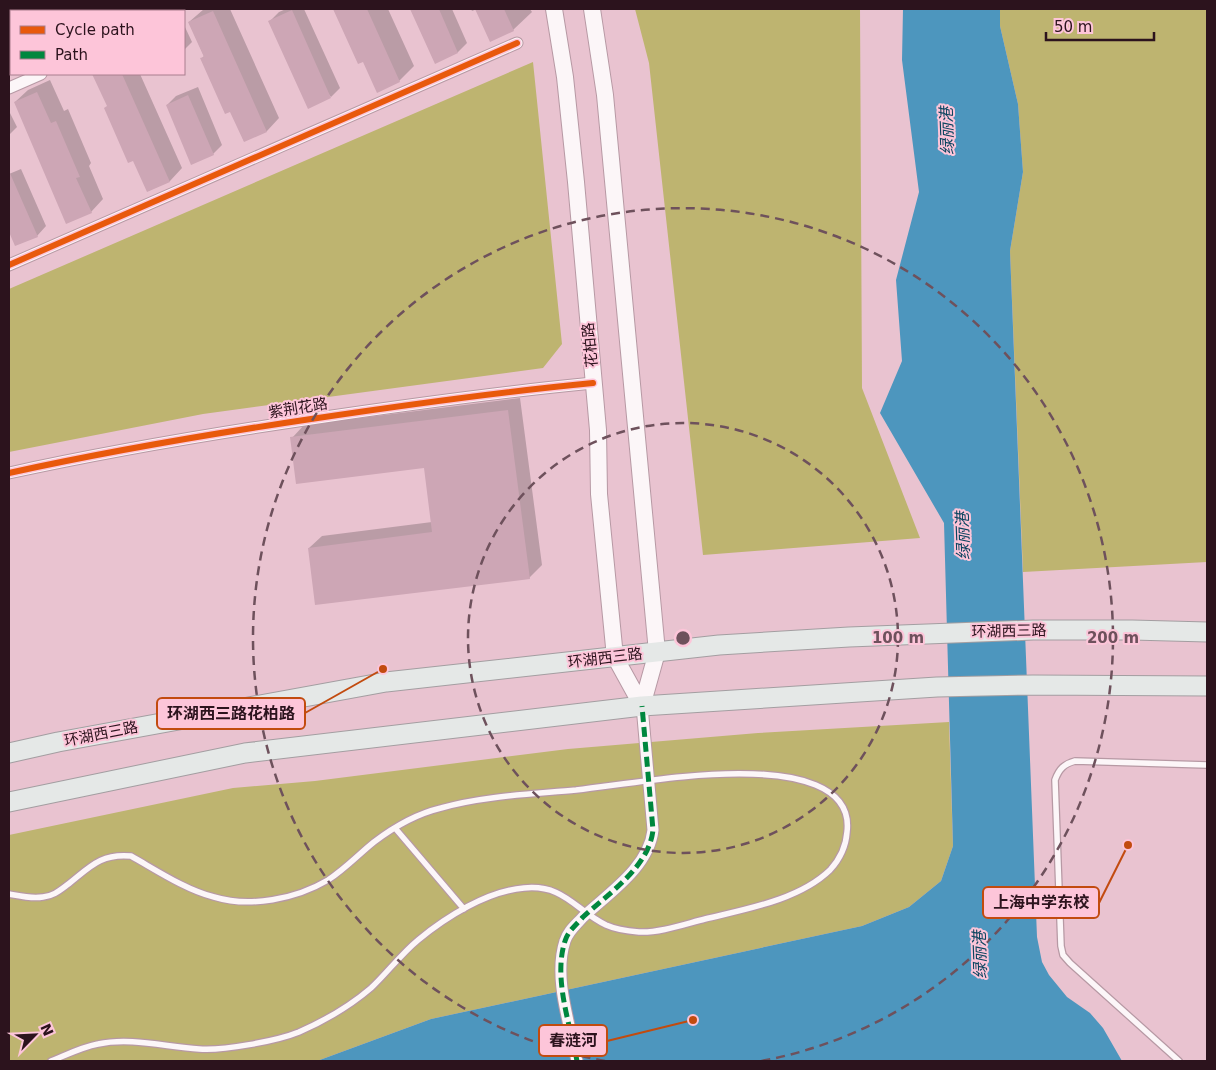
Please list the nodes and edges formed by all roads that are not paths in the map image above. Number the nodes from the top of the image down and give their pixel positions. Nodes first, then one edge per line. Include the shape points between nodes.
1 (554, 9) edge
2 (592, 9) edge
3 (517, 44) dead end
4 (39, 75) edge
5 (9, 88) edge
6 (9, 265) edge
7 (593, 384) junction
8 (9, 473) edge
9 (1207, 632) edge
10 (657, 652) junction
11 (614, 657) junction
12 (1207, 686) edge
13 (642, 706) junction
14 (9, 753) edge
15 (1207, 765) edge
16 (649, 781) junction
17 (9, 802) edge
18 (395, 828) junction
19 (9, 894) edge
20 (464, 909) junction
21 (588, 913) junction
22 (50, 1061) edge
23 (577, 1061) edge
24 (1178, 1061) edge

1 - 7 main road, 花柏路 via 577,192
2 - 10 main road via 605,96
3 - 6 street
4 - 5 street
7 - 8 street, 紫荆花路 via 390,407 230,431
7 - 11 main road, 花柏路
9 - 10 main road, 环湖西三路 via 1033,630 934,633 719,645
10 - 11 main road, 环湖西三路
10 - 13 main road
11 - 13 main road, 花柏路
11 - 14 main road, 环湖西三路 via 386,682
12 - 13 main road via 937,687
13 - 16 street
13 - 17 main road via 245,753
15 - 24 lane via 1075,761 1058,770 1055,780 1063,955
16 - 18 lane via 445,806 412,817
16 - 21 street via 652,842 621,884
16 - 21 lane via 728,773 771,774 813,783 836,796 844,810 848,827 844,849 832,868 811,884 754,907 645,932 620,930
18 - 19 lane via 328,880 300,892 265,901 232,901 213,897 131,856 120,855 97,861 55,894 36,897
18 - 20 lane
20 - 21 lane via 494,895 524,888 563,894
20 - 22 lane via 418,941 368,990 332,1016 295,1034 204,1050 129,1041 99,1043
21 - 23 street via 567,936 560,976

